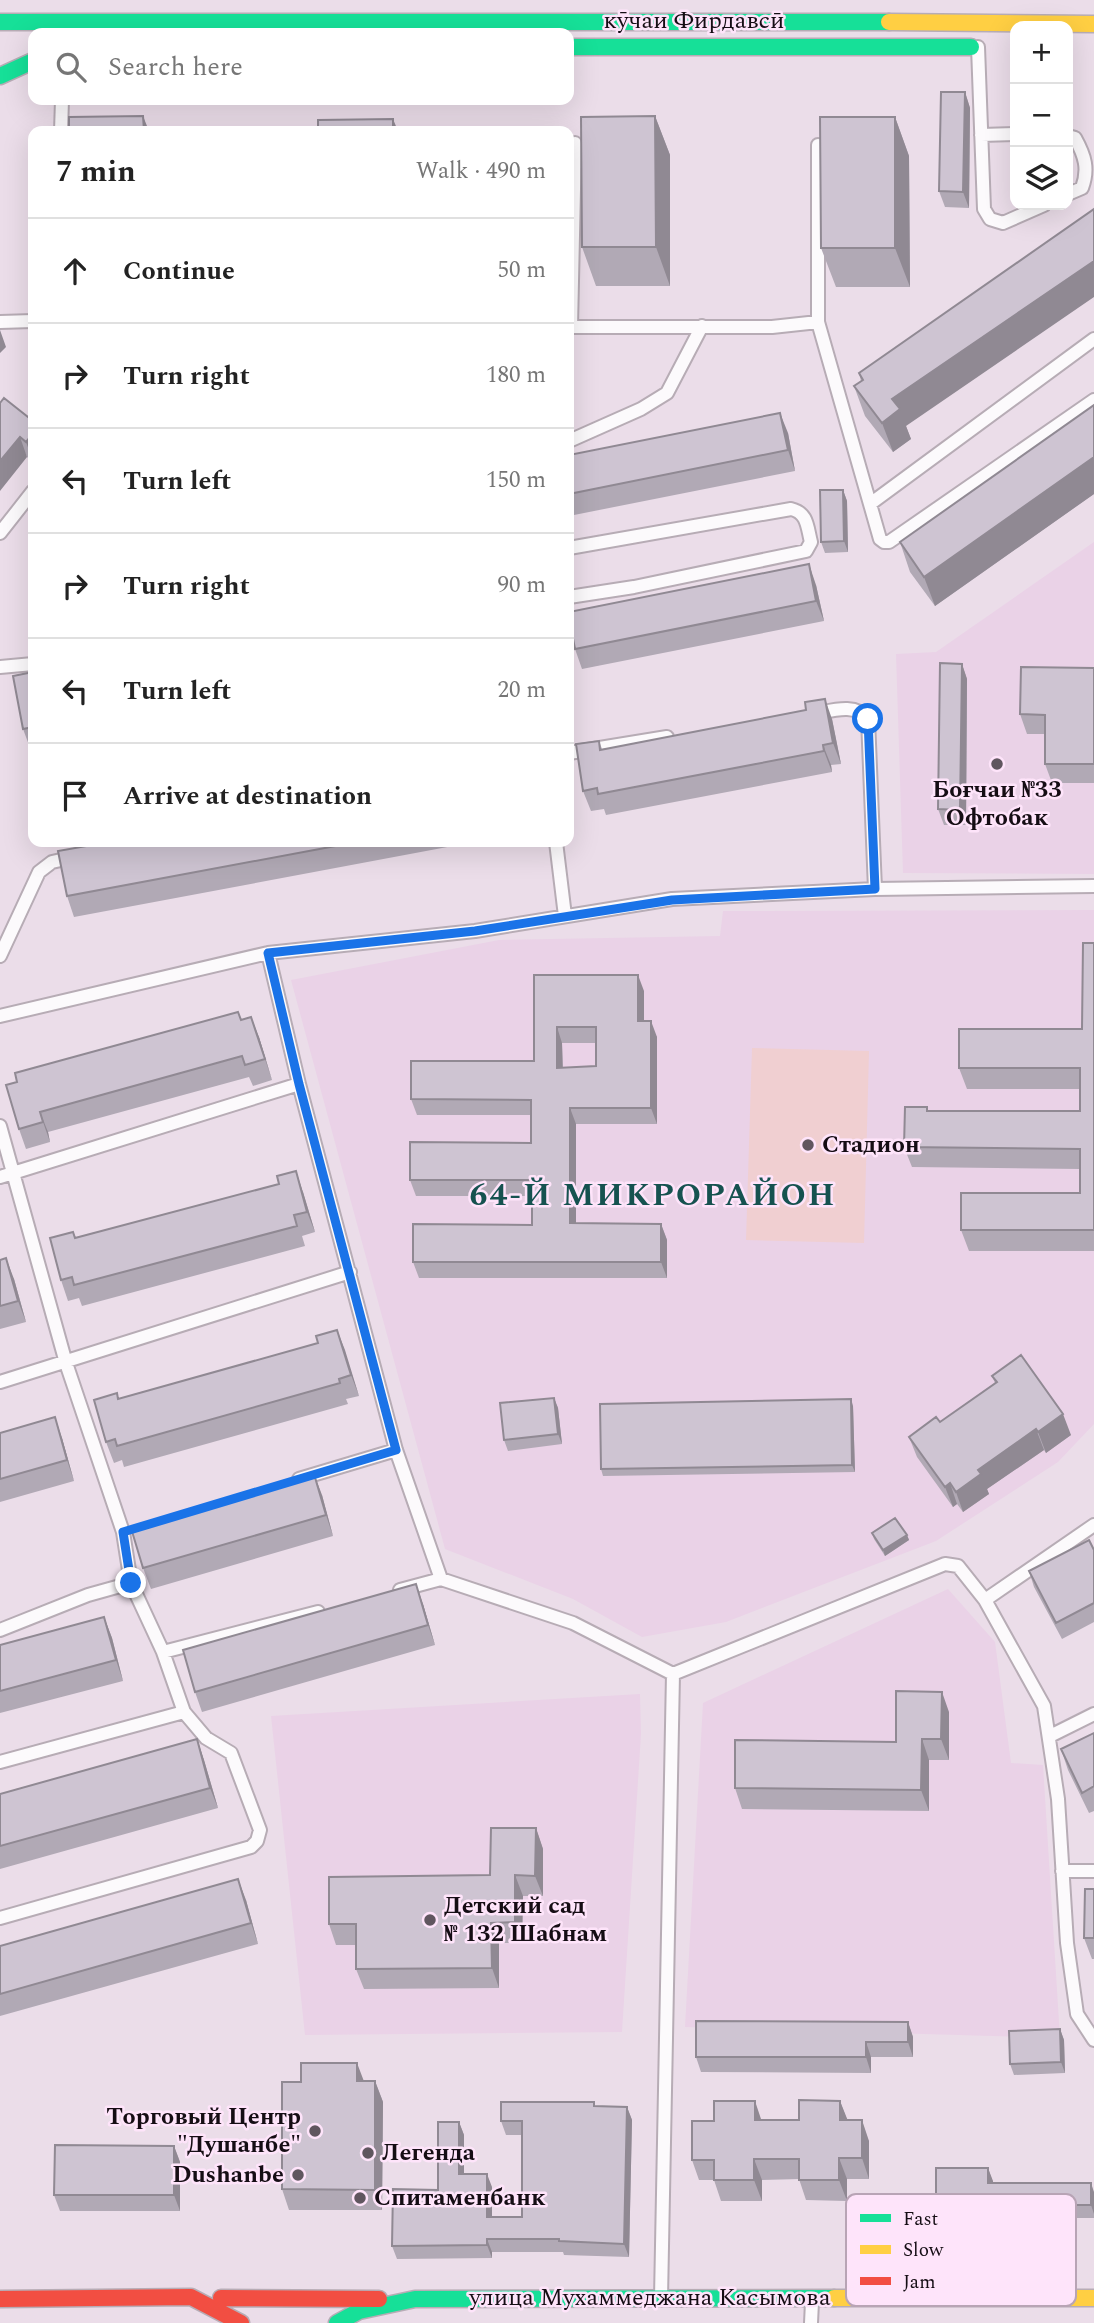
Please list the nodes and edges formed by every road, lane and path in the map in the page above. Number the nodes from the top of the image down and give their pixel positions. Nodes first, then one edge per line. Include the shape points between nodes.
1 (0, 22) edge
2 (1094, 24) edge
3 (574, 47) edge
4 (984, 47) joint
5 (28, 55) edge
6 (0, 76) edge
7 (62, 105) edge
8 (61, 126) edge
9 (1010, 134) edge
10 (981, 135) junction
11 (1073, 137) edge
12 (575, 143) dead end
13 (818, 145) edge
14 (574, 180) edge
15 (1073, 192) edge
16 (1033, 210) edge
17 (28, 321) edge
18 (0, 322) edge
19 (818, 322) junction
20 (702, 326) junction
21 (574, 327) edge
22 (1094, 339) edge
23 (1094, 400) edge
24 (574, 438) edge
25 (28, 497) edge
26 (870, 504) junction
27 (0, 533) edge
28 (574, 547) edge
29 (574, 596) edge
30 (28, 664) edge
31 (0, 667) edge
32 (795, 717) edge
33 (675, 736) edge
34 (574, 752) edge
35 (557, 847) edge
36 (93, 853) edge
37 (1094, 886) edge
38 (875, 889) junction
39 (565, 916) junction
40 (268, 953) junction
41 (0, 956) edge
42 (0, 1016) edge
43 (299, 1084) junction
44 (0, 1126) edge
45 (6, 1175) edge
46 (350, 1272) junction
47 (66, 1363) junction
48 (0, 1382) edge
49 (396, 1450) junction
50 (292, 1481) edge
51 (1094, 1525) edge
52 (440, 1579) junction
53 (131, 1583) junction
54 (389, 1593) edge
55 (985, 1600) junction
56 (337, 1607) edge
57 (0, 1630) edge
58 (163, 1652) junction
59 (673, 1674) junction
60 (184, 1712) junction
61 (1094, 1714) edge
62 (1052, 1735) dead end
63 (0, 1762) edge
64 (1062, 1871) junction
65 (1094, 1871) edge
66 (0, 1919) edge
67 (1094, 2040) edge
68 (661, 2298) junction
69 (812, 2298) junction
70 (846, 2298) edge
71 (1076, 2298) edge
72 (1094, 2298) edge
73 (0, 2299) edge
74 (415, 2299) junction
75 (276, 2314) dead end
76 (241, 2323) edge
77 (337, 2323) edge
78 (811, 2323) edge

1 - 2 street, кӯчаи Фирдавсӣ
3 - 4 street, кӯчаи Фирдавсӣ
4 - 10 lane
5 - 6 street
7 - 8 lane
9 - 10 lane
10 - 16 lane via 984,209 990,219 1003,223
11 - 15 lane via 1085,156 1087,175 1082,188
12 - 14 lane
13 - 19 lane
17 - 18 lane
19 - 20 lane
19 - 26 lane
20 - 21 lane
20 - 24 lane via 667,393
22 - 26 lane
23 - 26 lane via 889,542 880,539
25 - 27 lane
28 - 29 lane via 791,509 804,515 811,542 806,551
30 - 31 lane
32 - 38 lane via 848,708 862,711 868,719
33 - 34 lane
35 - 39 lane
36 - 41 lane via 52,862 39,872
37 - 38 lane
38 - 39 lane via 672,900
39 - 40 lane via 475,931
40 - 42 lane
40 - 43 lane
43 - 45 lane
43 - 46 lane
44 - 45 lane
45 - 47 lane
46 - 47 lane
46 - 49 lane
47 - 48 lane
47 - 53 lane via 130,1530
49 - 50 lane
49 - 52 lane
51 - 55 lane
52 - 54 lane
52 - 59 lane via 573,1623
53 - 57 lane
53 - 58 lane
55 - 59 lane via 958,1566 945,1564
55 - 64 lane via 1044,1706 1058,1799
56 - 58 lane
58 - 60 lane
59 - 68 lane
60 - 63 lane
60 - 66 lane via 206,1738 231,1753 260,1830 257,1841 251,1847
61 - 62 lane
64 - 65 lane
64 - 67 lane via 1077,2014
68 - 69 street, улица Мухаммеджана Касымова
68 - 74 street, улица Мухаммеджана Касымова
69 - 70 street, улица Мухаммеджана Касымова
69 - 78 lane
71 - 72 street, улица Мухаммеджана Касымова
73 - 76 street via 191,2297
74 - 75 street via 221,2298
74 - 77 street, улица Мухаммеджана Касымова via 359,2311

